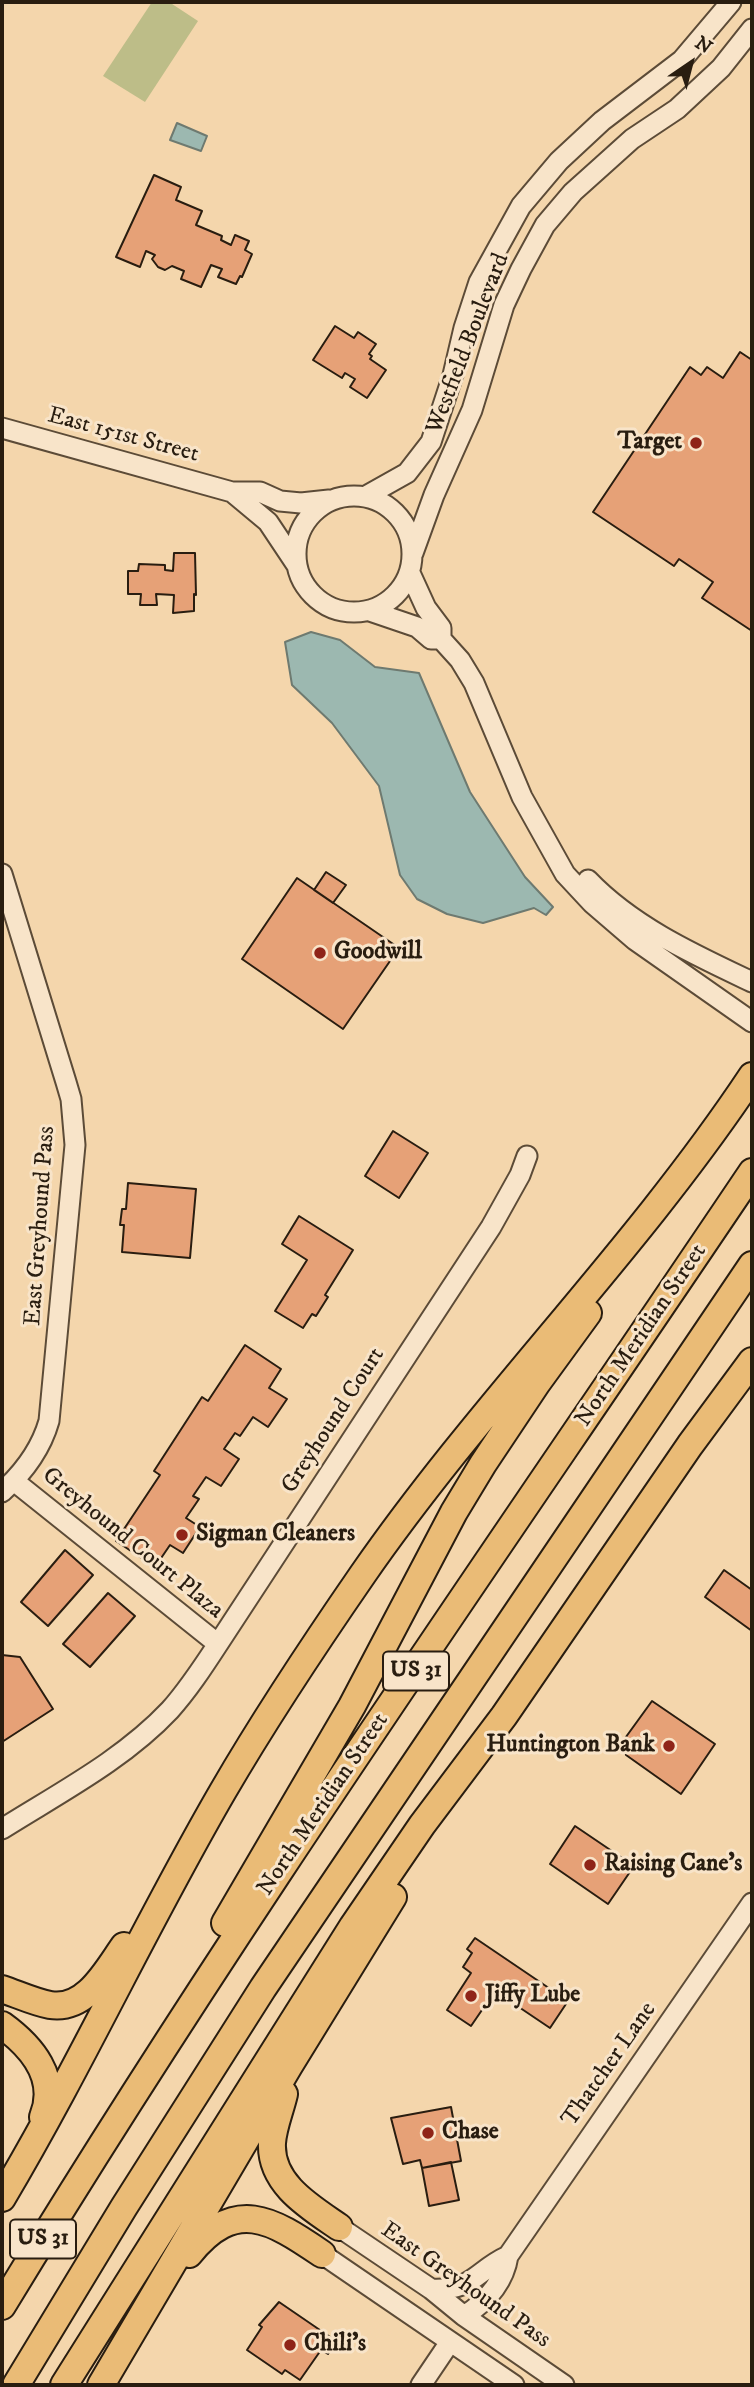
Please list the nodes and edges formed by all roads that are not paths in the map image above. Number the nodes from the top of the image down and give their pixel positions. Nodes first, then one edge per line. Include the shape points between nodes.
1 (731, 2) edge
2 (752, 29) edge
3 (2, 428) edge
4 (232, 492) junction
5 (366, 496) junction
6 (330, 500) junction
7 (412, 563) junction
8 (296, 565) junction
9 (370, 611) junction
10 (440, 639) junction
11 (548, 841) junction
12 (2, 879) edge
13 (752, 982) edge
14 (752, 1022) edge
15 (752, 1076) edge
16 (527, 1156) dead end
17 (752, 1172) edge
18 (666, 1195) junction
19 (752, 1265) edge
20 (752, 1361) edge
21 (8, 1486) edge
22 (218, 1644) junction
23 (504, 1716) junction
24 (2, 1829) edge
25 (191, 1850) junction
26 (752, 1903) edge
27 (2, 1989) edge
28 (2, 2025) edge
29 (289, 2066) junction
30 (22, 2164) junction
31 (83, 2172) junction
32 (2, 2197) edge
33 (339, 2227) joint
34 (322, 2254) joint
35 (508, 2256) junction
36 (431, 2289) junction
37 (2, 2306) edge
38 (464, 2316) junction
39 (450, 2342) junction
40 (105, 2378) edge
41 (16, 2385) edge
42 (64, 2385) edge
43 (421, 2385) edge
44 (514, 2385) edge
45 (564, 2385) edge

1 - 5 street, Westfield Boulevard via 682,60 601,121 521,206 479,282 430,442 407,473
2 - 7 street, Westfield Boulevard via 721,68 677,108 632,139 573,192 545,225 505,305 472,410 434,495
3 - 4 street, East 151st Street
4 - 6 street, East 151st Street via 260,492 280,501 301,503
4 - 8 street, East 151st Street via 268,522
5 - 6 street
5 - 7 street via 385,503 400,517 410,534
6 - 8 street via 302,527
7 - 9 street via 401,590
7 - 10 street via 426,608 441,628
8 - 9 street via 315,598 351,613
9 - 10 street
10 - 11 street via 474,683 523,797
11 - 13 street via 635,920
11 - 14 street via 565,874 617,925
12 - 21 street, East Greyhound Pass via 71,1099 75,1145 49,1421 36,1453
15 - 18 highway
16 - 22 street, Greyhound Court via 491,1227
17 - 31 highway, North Meridian Street / US 31 via 242,1927
18 - 25 highway via 401,1520 263,1725
18 - 31 highway via 469,1488 352,1706
19 - 41 highway, North Meridian Street / US 31 via 262,1988
20 - 23 highway
21 - 22 street, Greyhound Court Plaza
22 - 24 street, Greyhound Court via 172,1708 127,1749
23 - 29 highway
23 - 42 highway via 353,1926
25 - 27 highway via 86,1995 51,2006
25 - 30 highway
26 - 35 street, Thatcher Lane
28 - 30 highway via 35,2053 48,2090 45,2112
29 - 33 highway via 272,2140 274,2161 283,2181
29 - 40 highway
30 - 32 highway
31 - 37 highway, North Meridian Street / US 31
33 - 36 street, East Greyhound Pass
34 - 39 street
34 - 40 highway via 286,2229 261,2221 239,2219 218,2227 187,2257
35 - 36 street, Thatcher Lane via 468,2283
35 - 38 street, Thatcher Lane via 505,2272 485,2301
36 - 38 street, East Greyhound Pass
38 - 45 street, East Greyhound Pass
39 - 43 street
39 - 44 street

